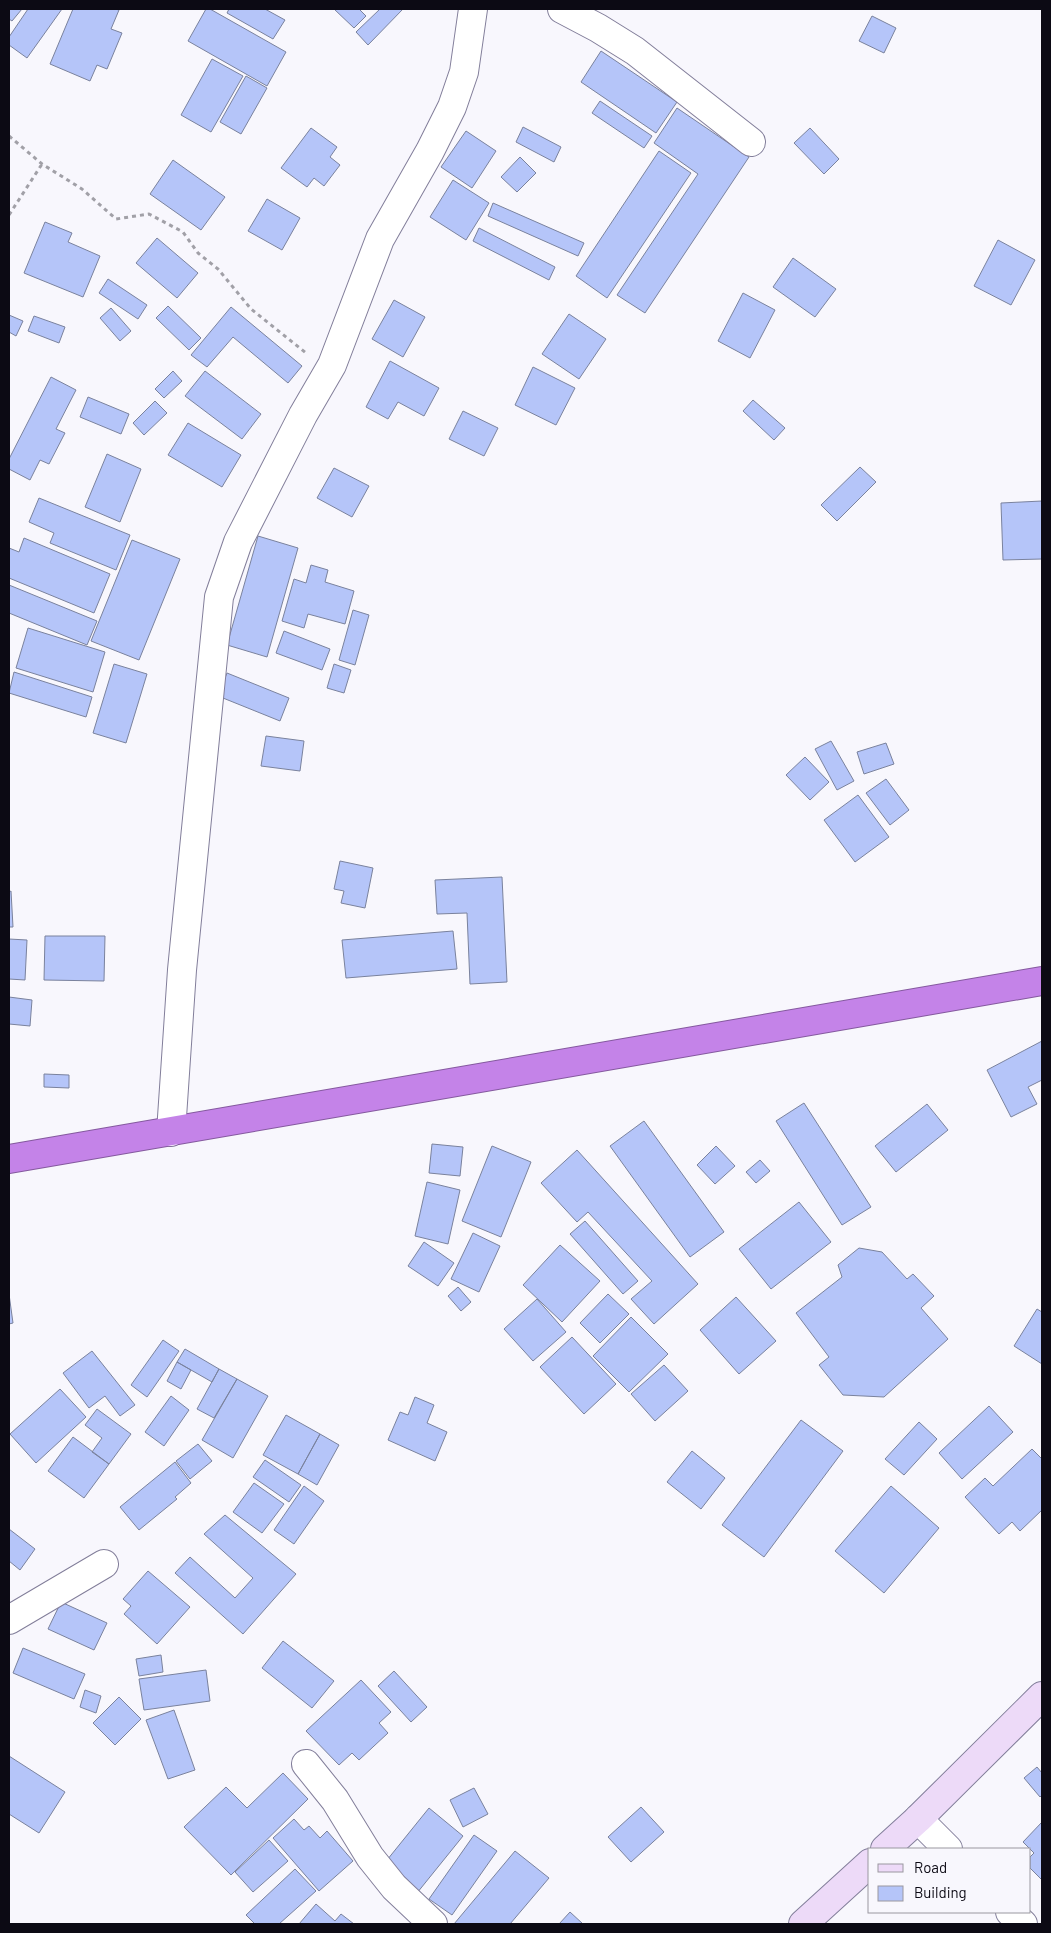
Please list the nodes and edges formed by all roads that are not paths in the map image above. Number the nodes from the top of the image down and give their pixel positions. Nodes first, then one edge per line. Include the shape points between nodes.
1 (473, 9) edge
2 (562, 9) edge
3 (751, 142) dead end
4 (1042, 981) edge
5 (171, 1132) junction
6 (9, 1159) edge
7 (104, 1564) dead end
8 (9, 1620) edge
9 (1042, 1696) edge
10 (306, 1764) dead end
11 (918, 1819) junction
12 (886, 1848) edge
13 (947, 1848) edge
14 (868, 1865) edge
15 (1011, 1913) edge
16 (433, 1924) edge
17 (803, 1924) edge
18 (1022, 1924) edge

1 - 5 street via 464,72 452,108 380,239 332,365 238,542 219,597 182,970
2 - 3 street via 635,51
4 - 5 highway
5 - 6 highway
7 - 8 street
9 - 11 street
10 - 16 street via 335,1800 370,1857 394,1887
11 - 12 street
11 - 13 street
14 - 17 street
15 - 18 street

